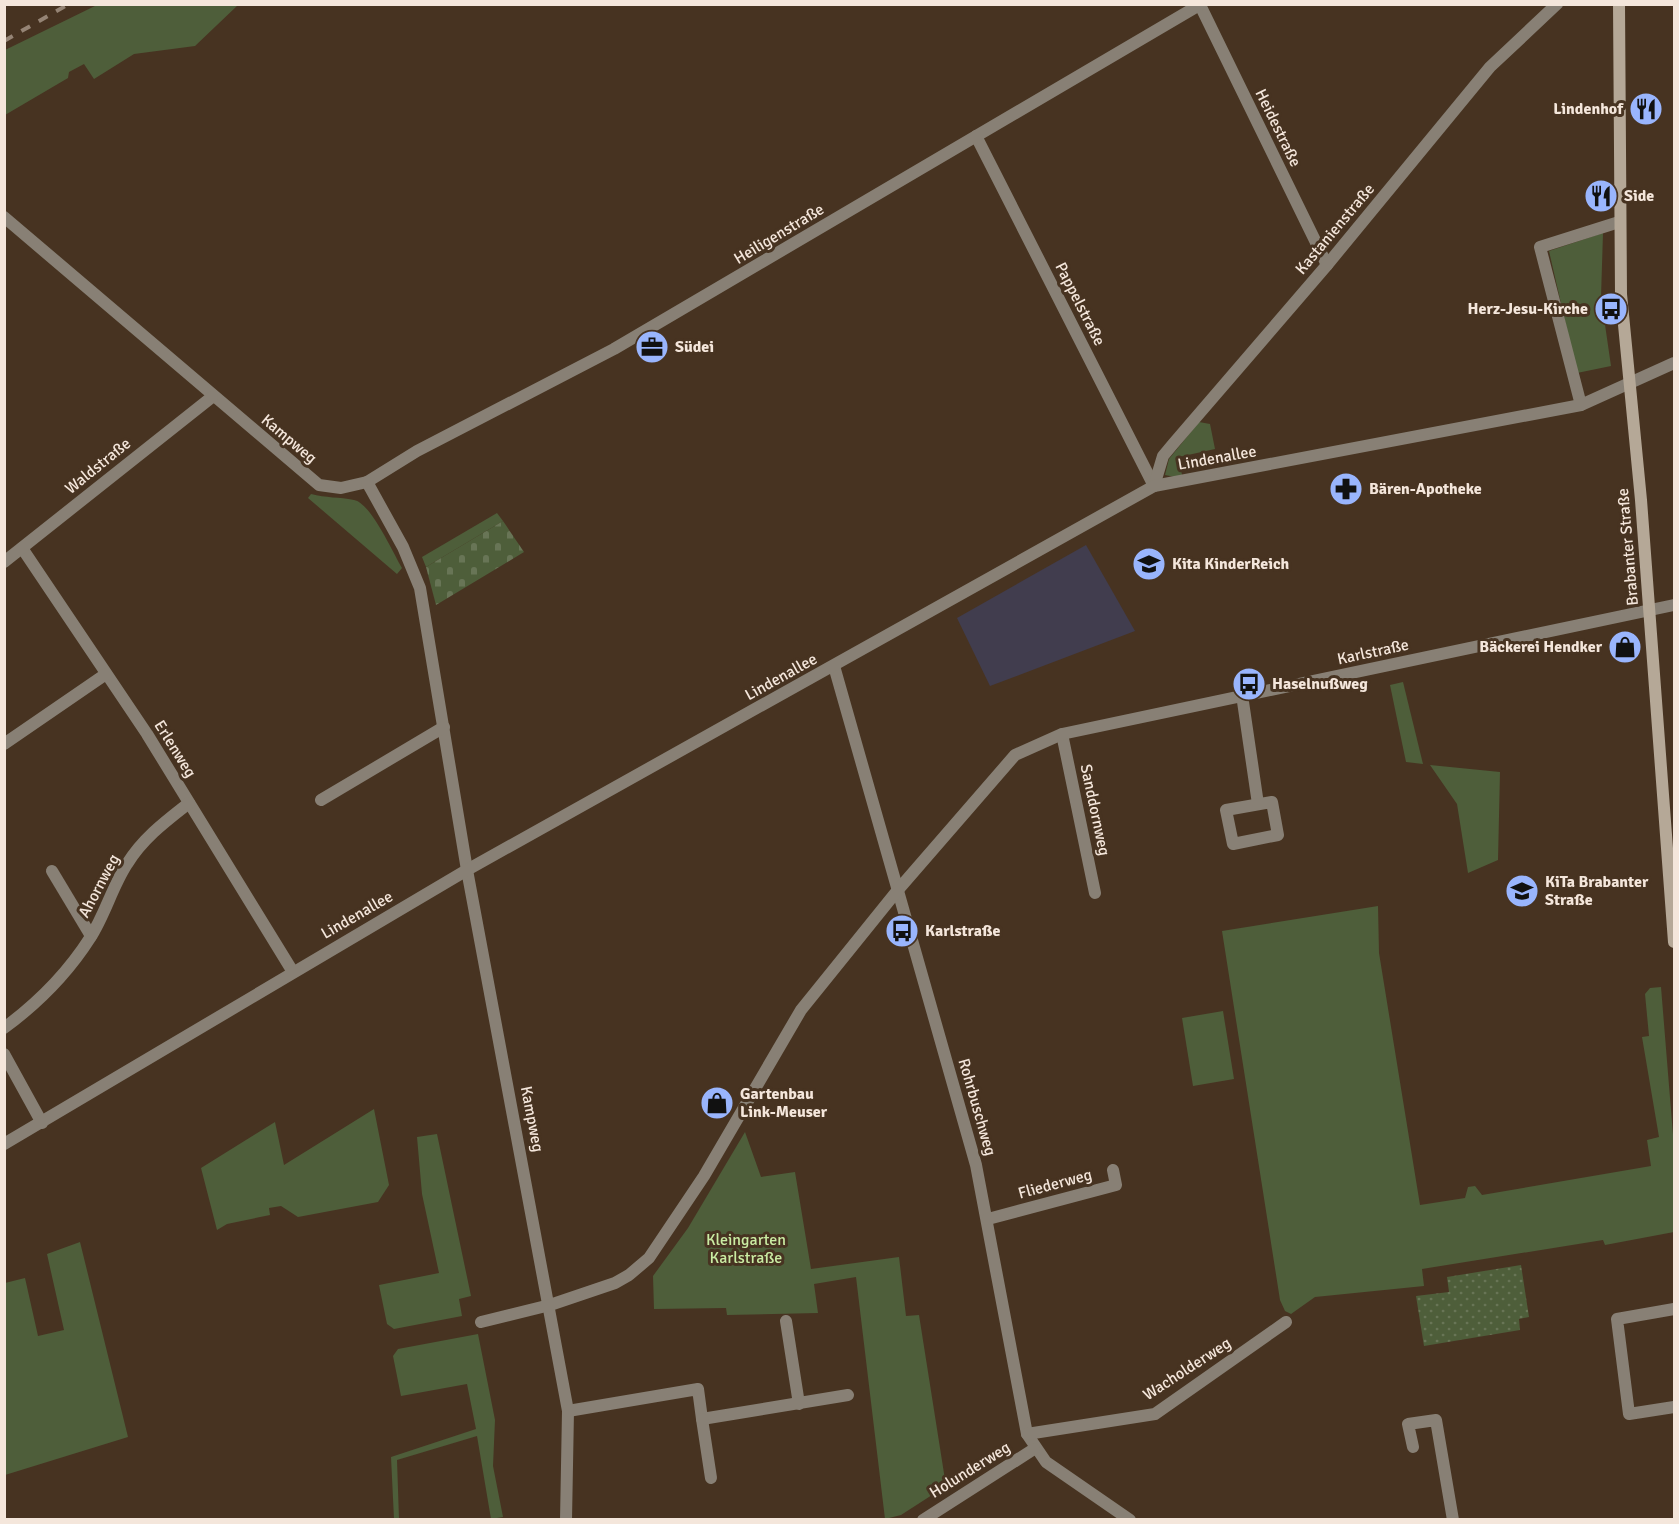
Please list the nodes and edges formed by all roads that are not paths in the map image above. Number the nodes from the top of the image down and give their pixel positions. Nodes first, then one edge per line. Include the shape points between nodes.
1 (1557, 4) edge
2 (1618, 4) edge
3 (1200, 5) edge
4 (976, 136) junction
5 (4, 217) edge
6 (1619, 222) junction
7 (1327, 265) junction
8 (1674, 363) edge
9 (1630, 385) junction
10 (212, 397) junction
11 (1581, 405) junction
12 (367, 482) junction
13 (1154, 486) junction
14 (22, 548) junction
15 (5, 560) edge
16 (1674, 605) edge
17 (1650, 610) junction
18 (834, 666) junction
19 (106, 674) junction
20 (1242, 695) junction
21 (444, 727) junction
22 (1062, 734) junction
23 (4, 744) edge
24 (321, 801) dead end
25 (189, 803) junction
26 (1258, 804) junction
27 (468, 870) junction
28 (52, 871) dead end
29 (897, 891) junction
30 (1095, 893) dead end
31 (91, 936) junction
32 (1674, 942) edge
33 (293, 972) junction
34 (4, 1028) edge
35 (4, 1054) edge
36 (42, 1123) junction
37 (4, 1144) edge
38 (1113, 1170) dead end
39 (988, 1220) junction
40 (550, 1305) junction
41 (1674, 1309) edge
42 (786, 1321) dead end
43 (482, 1322) dead end
44 (1286, 1322) dead end
45 (848, 1395) dead end
46 (799, 1404) junction
47 (1674, 1407) edge
48 (568, 1411) junction
49 (702, 1419) junction
50 (1027, 1434) junction
51 (1413, 1446) dead end
52 (1034, 1449) junction
53 (711, 1478) dead end
54 (1128, 1519) edge
55 (566, 1520) edge
56 (923, 1520) edge
57 (1453, 1520) edge

1 - 7 street, Kastanienstraße via 1490,67
2 - 6 main road, Brabanter Straße
3 - 4 street, Heiligenstraße
3 - 7 street, Heidestraße
4 - 12 street, Heiligenstraße via 660,323 417,451
4 - 13 street, Pappelstraße
5 - 10 street, Kampweg
6 - 9 main road, Brabanter Straße
6 - 11 street via 1540,247
7 - 13 street, Kastanienstraße via 1163,456
8 - 9 street, Lindenallee
9 - 11 street, Lindenallee
9 - 17 main road, Brabanter Straße
10 - 12 street, Kampweg via 319,485 341,488
10 - 14 street, Waldstraße
11 - 13 street, Lindenallee
12 - 21 street, Kampweg via 420,588
13 - 18 street, Lindenallee
14 - 15 street, Waldstraße
14 - 19 street, Erlenweg
16 - 17 street, Karlstraße
17 - 20 street, Karlstraße
17 - 32 main road, Brabanter Straße
18 - 27 street, Lindenallee
18 - 29 street, Rohrbuschweg
19 - 23 street
19 - 25 street, Erlenweg
20 - 22 street, Karlstraße
20 - 26 street
21 - 24 street
21 - 27 street, Kampweg
22 - 29 street, Karlstraße via 1015,755
22 - 30 street, Sanddornweg
25 - 31 street, Ahornweg via 154,830 127,864
25 - 33 street, Erlenweg
26 - 26 street via 1272,802 1278,836 1233,844 1226,810
27 - 33 street, Lindenallee
27 - 40 street, Kampweg
28 - 31 street, Ahornweg
29 - 39 street, Rohrbuschweg via 976,1165
29 - 40 street, Karlstraße via 801,1010 704,1176 649,1258 615,1283
31 - 34 street, Ahornweg via 32,1008
33 - 36 street, Lindenallee
35 - 36 street
36 - 37 street, Lindenallee
38 - 39 street, Fliederweg via 1116,1185
39 - 50 street, Rohrbuschweg
40 - 43 street, Karlstraße
40 - 48 street, Kampweg
41 - 47 street via 1617,1319 1629,1414
42 - 46 street
44 - 50 street, Wacholderweg via 1155,1414
45 - 46 street
46 - 49 street
48 - 49 street via 698,1389
48 - 55 street, Kampweg
49 - 53 street
50 - 52 street, Rohrbuschweg
51 - 57 street via 1408,1424 1436,1420
52 - 54 street, Rohrbuschweg via 1046,1462
52 - 56 street, Holunderweg

